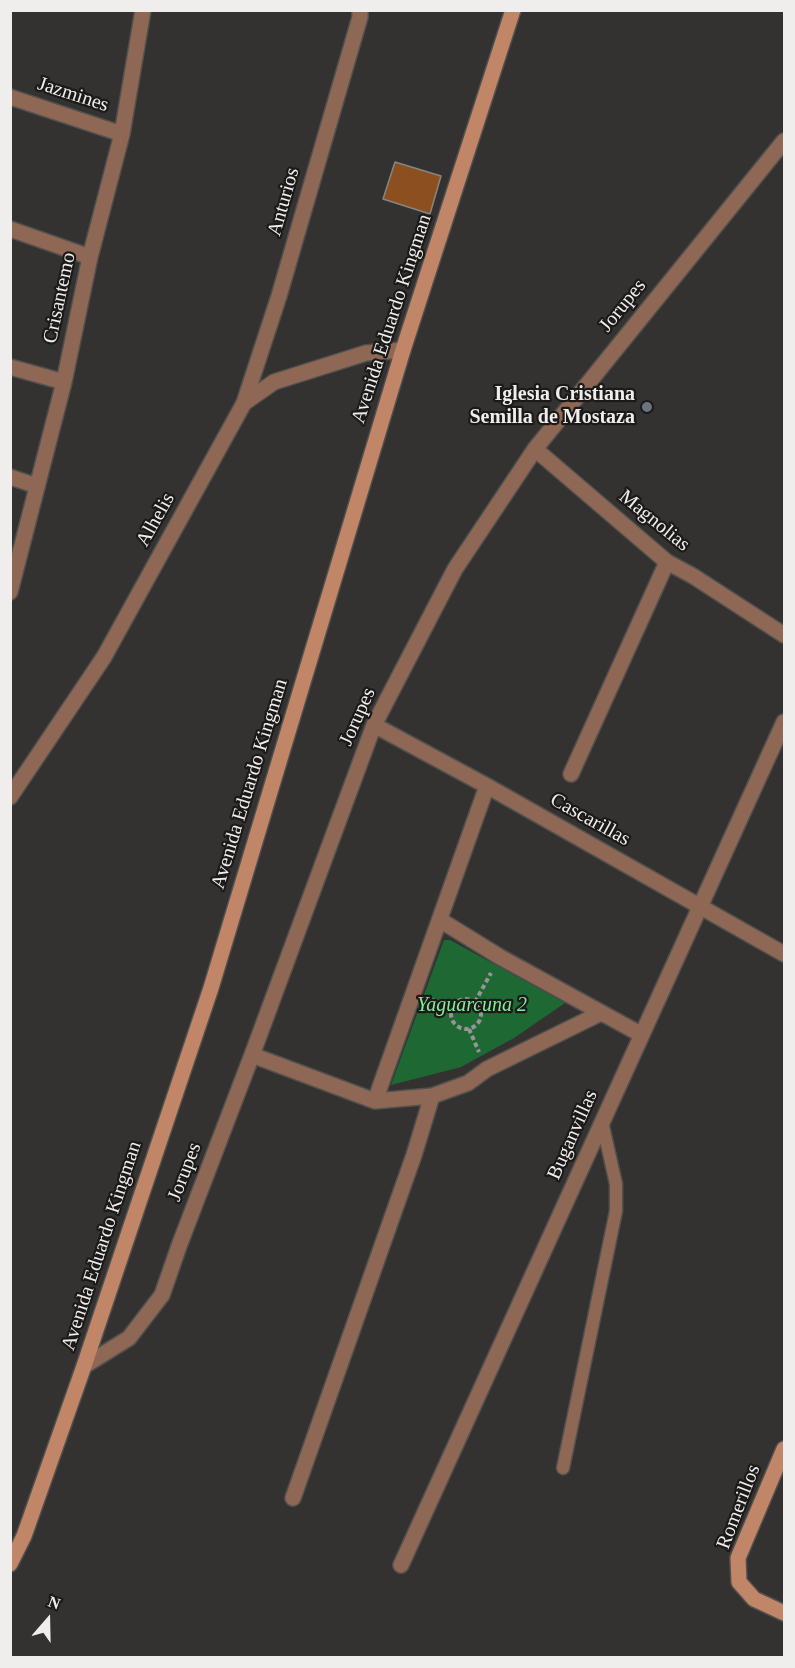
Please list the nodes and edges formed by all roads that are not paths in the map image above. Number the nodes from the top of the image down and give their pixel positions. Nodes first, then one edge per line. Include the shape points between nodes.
1 (143, 10) edge
2 (360, 10) edge
3 (513, 10) edge
4 (10, 97) edge
5 (122, 134) junction
6 (784, 141) edge
7 (10, 229) edge
8 (90, 257) junction
9 (402, 350) junction
10 (10, 366) edge
11 (64, 382) junction
12 (244, 403) junction
13 (535, 449) junction
14 (10, 477) edge
15 (38, 486) junction
16 (667, 562) junction
17 (10, 592) edge
18 (784, 635) edge
19 (784, 722) edge
20 (374, 725) junction
21 (571, 774) dead end
22 (487, 786) junction
23 (10, 797) edge
24 (701, 906) junction
25 (441, 920) junction
26 (784, 954) edge
27 (602, 1013) junction
28 (642, 1035) junction
29 (252, 1056) junction
30 (432, 1096) junction
31 (375, 1101) junction
32 (602, 1122) junction
33 (84, 1366) junction
34 (784, 1449) edge
35 (563, 1468) dead end
36 (293, 1498) dead end
37 (10, 1564) edge
38 (401, 1565) dead end
39 (784, 1613) edge

1 - 5 street, Crisantemo
2 - 12 street, Anturios via 279,296
3 - 9 main road, Avenida Eduardo Kingman
4 - 5 street, Jazmines
5 - 8 street, Crisantemo
6 - 13 street, Jorupes
7 - 8 street
8 - 11 street, Crisantemo
9 - 12 street, Alhelis via 366,352 274,382
9 - 33 main road, Avenida Eduardo Kingman via 211,988
10 - 11 street
11 - 15 street, Crisantemo
12 - 23 street, Alhelis via 104,657
13 - 16 street, Magnolias
13 - 20 street, Jorupes via 455,569
14 - 15 street
15 - 17 street, Crisantemo
16 - 18 street, Magnolias
16 - 21 street
19 - 24 street, Buganvillas
20 - 22 street, Cascarillas
20 - 29 street, Jorupes
22 - 24 street, Cascarillas
22 - 25 street
24 - 26 street, Cascarillas
24 - 28 street, Buganvillas
25 - 27 street
25 - 31 street
27 - 28 street
27 - 30 street via 487,1069 468,1083
28 - 32 street, Buganvillas
29 - 31 street
29 - 33 street, Jorupes via 162,1296 129,1338
30 - 31 street
30 - 36 street
32 - 35 lane via 616,1184 616,1210
32 - 38 street, Buganvillas
33 - 37 main road, Avenida Eduardo Kingman via 24,1536
34 - 39 main road, Romerillos via 738,1558 739,1582 754,1599

